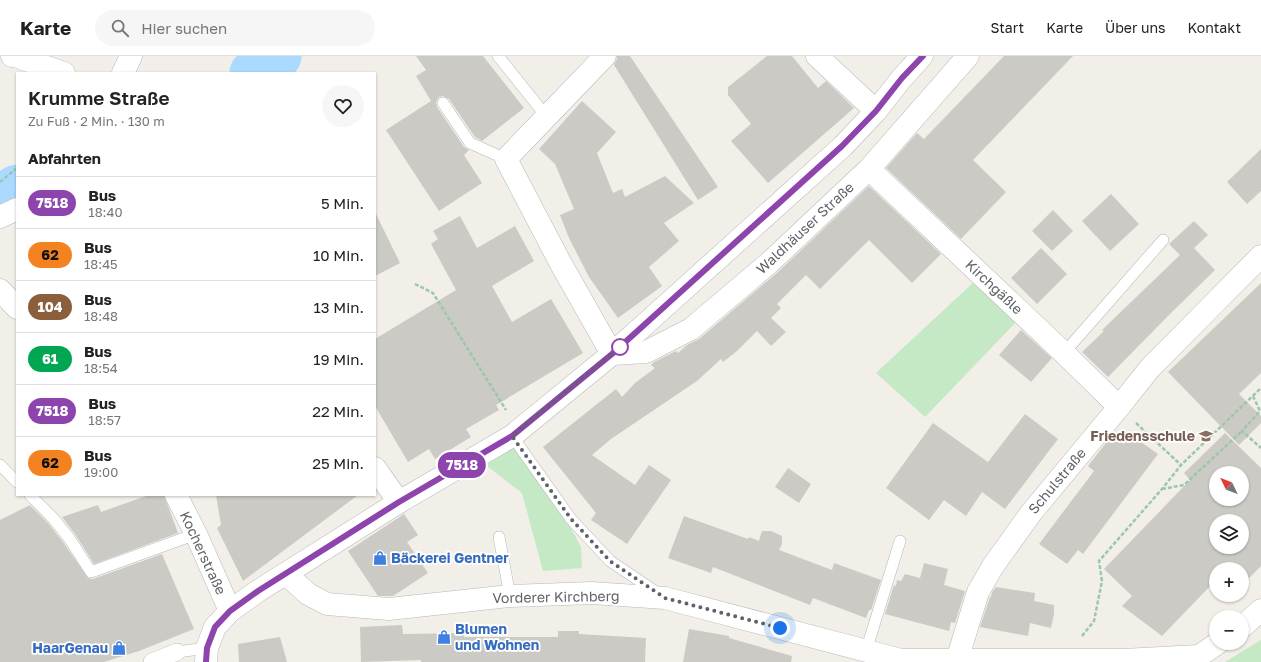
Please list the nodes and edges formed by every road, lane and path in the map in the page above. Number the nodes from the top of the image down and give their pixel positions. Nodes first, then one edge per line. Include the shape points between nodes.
1 (12, 56) edge
2 (131, 56) edge
3 (498, 56) edge
4 (605, 56) edge
5 (817, 56) edge
6 (922, 56) edge
7 (968, 56) edge
8 (61, 72) edge
9 (123, 72) edge
10 (443, 103) dead end
11 (876, 111) junction
12 (546, 116) junction
13 (506, 159) junction
14 (16, 169) edge
15 (869, 169) junction
16 (0, 182) edge
17 (16, 209) edge
18 (0, 217) edge
19 (1163, 240) dead end
20 (1261, 256) edge
21 (415, 284) dead end
22 (0, 290) edge
23 (16, 307) edge
24 (1064, 353) junction
25 (612, 354) junction
26 (1261, 388) edge
27 (1253, 396) junction
28 (1119, 407) junction
29 (1242, 430) junction
30 (515, 434) junction
31 (1261, 448) edge
32 (1181, 464) junction
33 (0, 465) edge
34 (376, 469) edge
35 (16, 481) edge
36 (1162, 489) junction
37 (31, 496) edge
38 (177, 496) edge
39 (399, 502) junction
40 (196, 534) junction
41 (498, 537) dead end
42 (900, 541) dead end
43 (286, 574) junction
44 (510, 596) junction
45 (665, 598) junction
46 (1261, 610) edge
47 (230, 611) junction
48 (1249, 621) edge
49 (1209, 649) edge
50 (866, 651) junction
51 (206, 655) edge
52 (173, 657) edge
53 (1063, 659) junction
54 (958, 661) edge
55 (152, 662) edge

1 - 8 street
2 - 9 street
3 - 12 lane
4 - 12 street
5 - 11 street
6 - 11 street
7 - 15 street, Waldhäuser Straße
10 - 13 lane via 470,143
11 - 25 street via 842,146
12 - 13 street
13 - 25 street
14 - 16 path
15 - 24 street, Kirchgäßle
15 - 25 street, Waldhäuser Straße via 768,263 691,329 646,352
17 - 18 street
19 - 24 lane
20 - 28 street, Schulstraße via 1150,368
21 - 30 path via 433,293
22 - 23 street
24 - 28 street, Kirchgäßle
25 - 30 street
26 - 27 path
27 - 29 path via 1260,411
27 - 32 path
28 - 32 path
28 - 54 street, Schulstraße via 1031,513 993,566 978,592
29 - 31 path
29 - 36 path via 1184,485
30 - 39 street
30 - 45 lane via 571,519 610,561
32 - 36 path
33 - 35 lane
34 - 39 street
36 - 53 path via 1099,561 1102,581 1094,621
37 - 40 lane via 53,518 91,572
38 - 40 street, Kocherstraße
39 - 43 street
40 - 47 street, Kocherstraße
41 - 44 lane
42 - 50 lane
43 - 44 street, Vorderer Kirchberg via 308,594 327,604 389,610
43 - 47 street
44 - 45 street, Vorderer Kirchberg via 592,593
45 - 50 street, Vorderer Kirchberg
46 - 48 street
47 - 51 street via 215,627
49 - 53 street, Vorderer Kirchberg via 1199,656 1123,660
50 - 54 street, Vorderer Kirchberg via 901,660
51 - 52 lane
52 - 55 street
53 - 54 street, Vorderer Kirchberg

